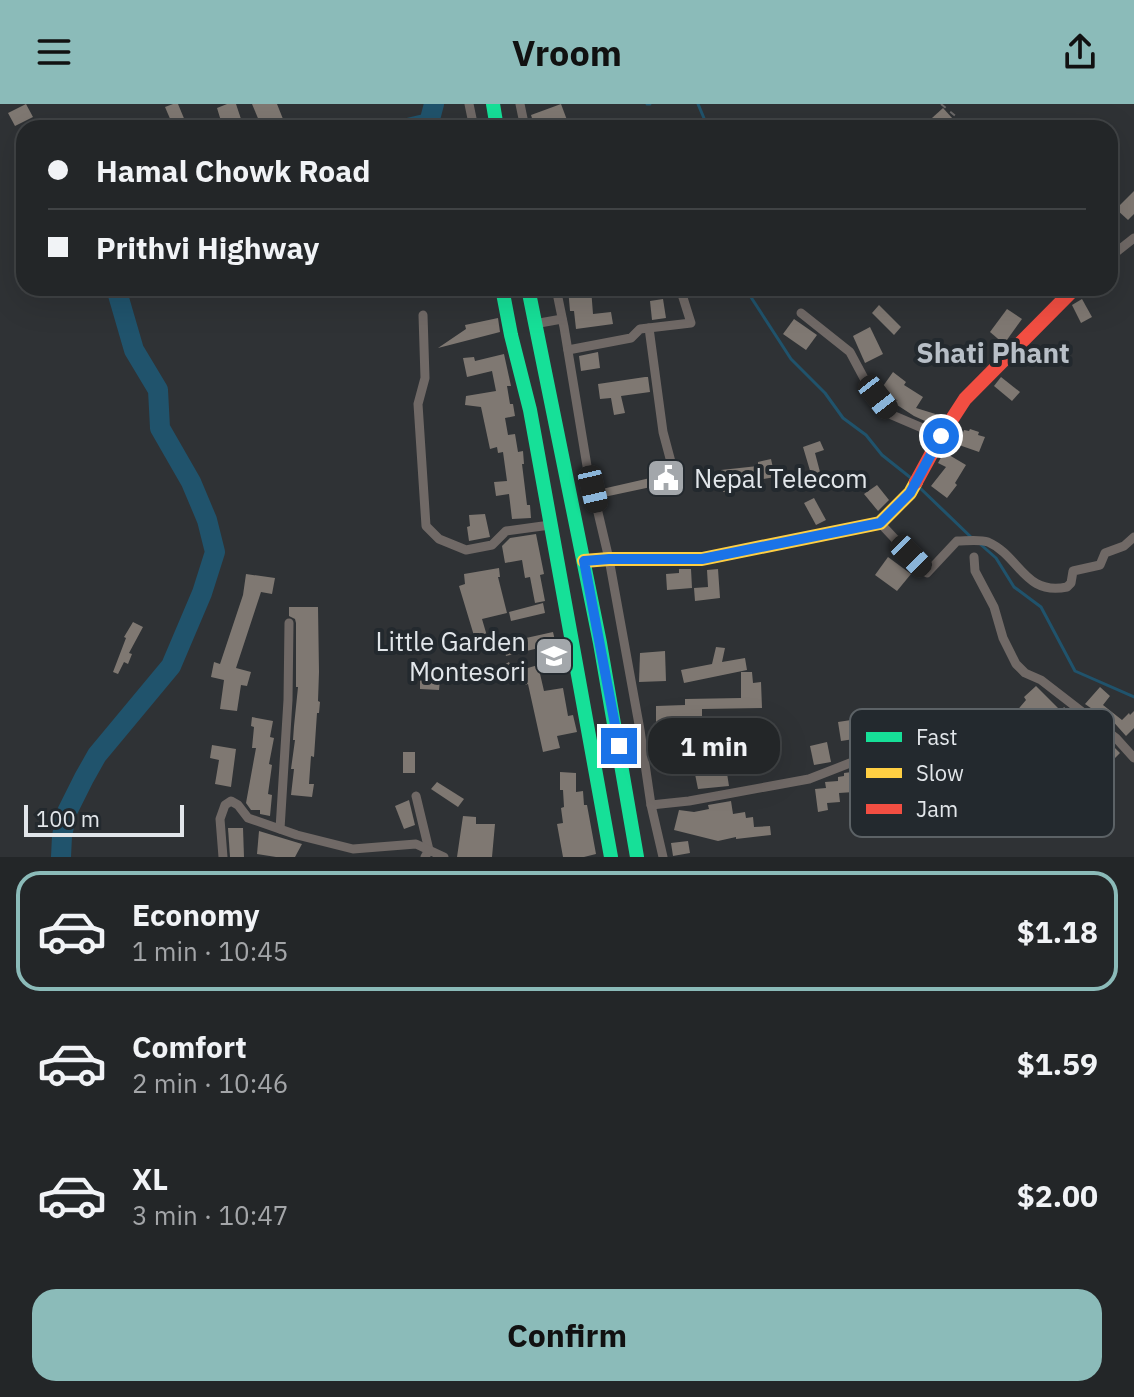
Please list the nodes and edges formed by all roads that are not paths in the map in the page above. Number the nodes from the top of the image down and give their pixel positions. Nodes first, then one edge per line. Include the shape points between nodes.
1 (1134, 238) edge
2 (1118, 251) edge
3 (504, 296) edge
4 (529, 296) edge
5 (558, 296) edge
6 (683, 296) edge
7 (1067, 296) edge
8 (801, 313) dead end
9 (423, 315) dead end
10 (562, 319) junction
11 (534, 324) junction
12 (649, 328) junction
13 (568, 350) junction
14 (941, 436) junction
15 (671, 462) dead end
16 (880, 523) junction
17 (550, 525) junction
18 (1134, 537) edge
19 (974, 557) dead end
20 (609, 559) junction
21 (584, 561) junction
22 (289, 623) dead end
23 (1078, 709) edge
24 (1114, 736) edge
25 (1134, 758) edge
26 (850, 763) dead end
27 (416, 796) dead end
28 (651, 805) junction
29 (280, 829) junction
30 (427, 853) edge
31 (223, 857) edge
32 (444, 857) edge
33 (611, 857) edge
34 (637, 857) edge
35 (663, 857) edge

1 - 2 street
3 - 17 main road
4 - 11 main road
5 - 10 street
6 - 12 street via 691,323
7 - 14 main road via 965,399
8 - 14 street via 850,352 892,415
9 - 17 street via 425,378 418,404 426,526 439,539 466,550 492,545 506,531
10 - 11 street
10 - 13 street
11 - 21 main road
12 - 13 street via 631,338
12 - 15 street
13 - 20 street
14 - 16 main road via 910,493
16 - 18 street via 927,573 957,541 985,541 1005,552 1027,578 1058,588 1071,583 1073,571 1100,565 1105,553
16 - 20 main road via 702,559
17 - 33 main road
19 - 23 street via 975,571 1016,664
20 - 21 main road
20 - 28 street
21 - 34 main road
22 - 29 street
24 - 25 street
26 - 28 street via 809,779
27 - 30 street
28 - 35 street
29 - 30 street via 353,849 416,844
29 - 31 street via 248,818 231,801 220,819
30 - 32 street

